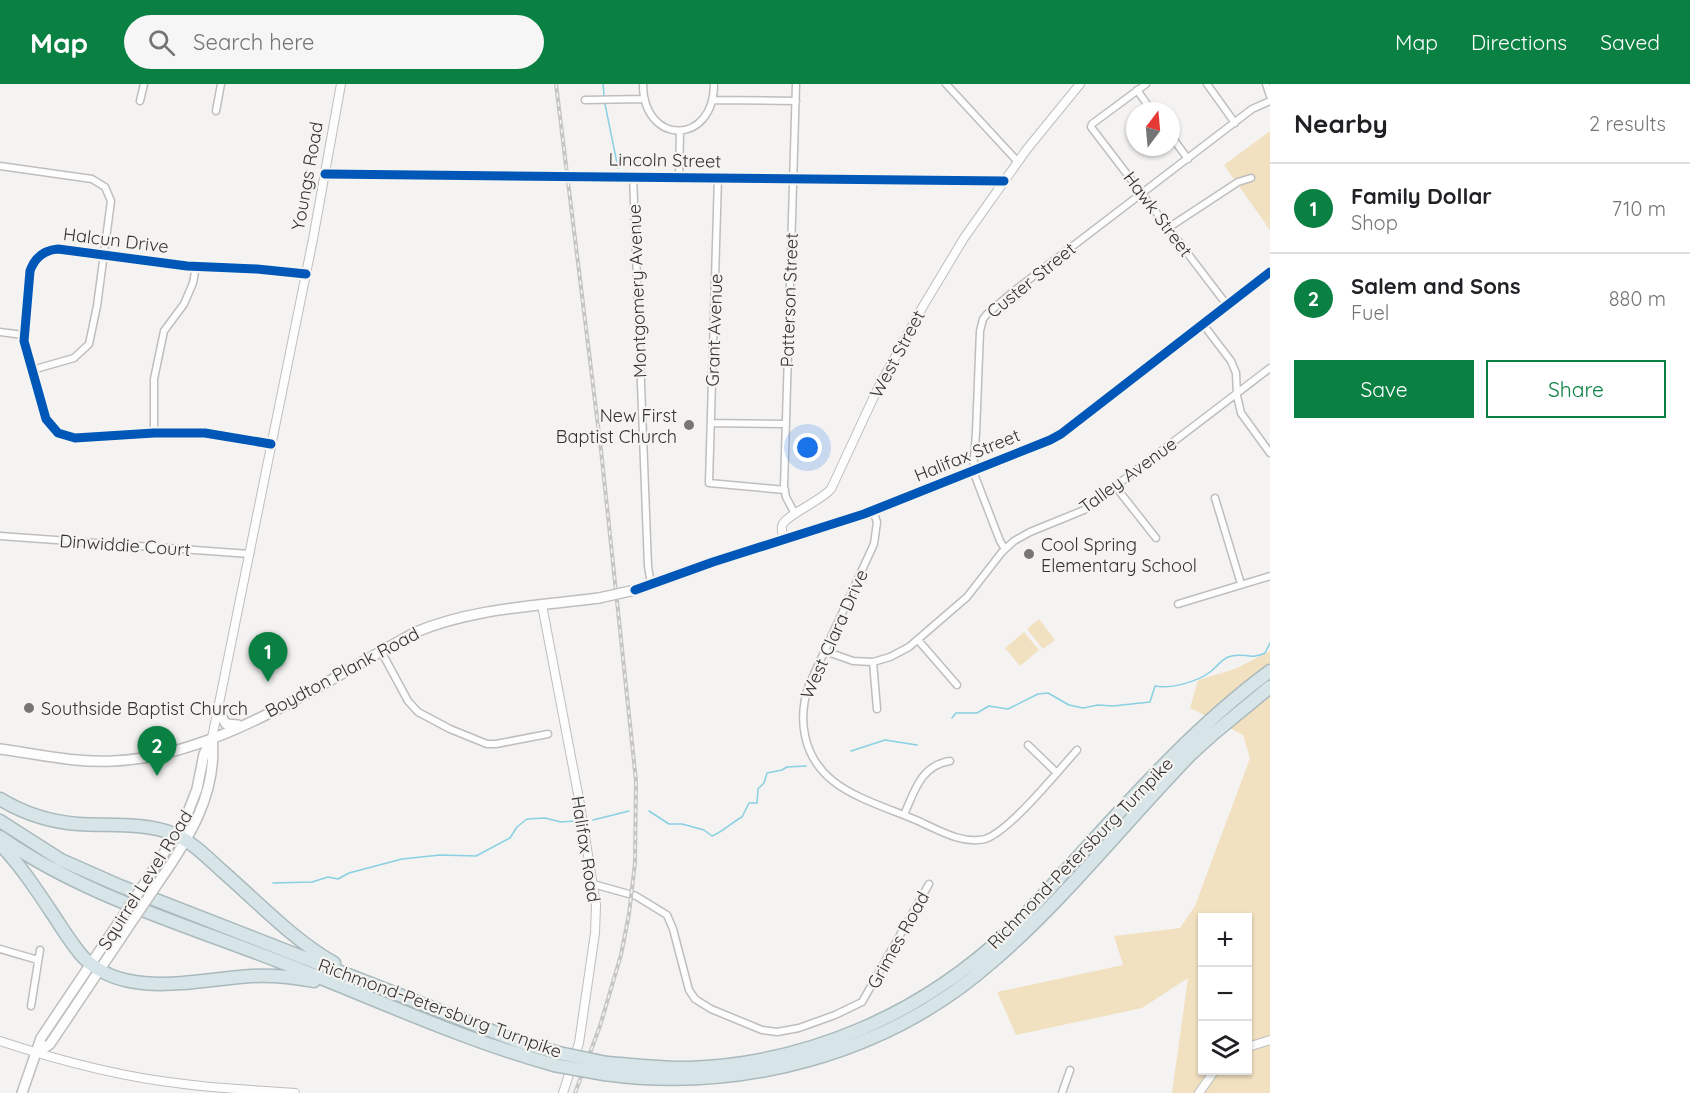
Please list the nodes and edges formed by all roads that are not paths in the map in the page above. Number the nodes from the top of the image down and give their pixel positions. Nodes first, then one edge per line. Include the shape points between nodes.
1 (144, 84) edge
2 (221, 84) edge
3 (341, 84) edge
4 (644, 84) edge
5 (714, 84) edge
6 (796, 84) edge
7 (946, 84) edge
8 (1080, 84) edge
9 (1146, 84) edge
10 (1207, 84) edge
11 (1266, 84) edge
12 (1137, 90) junction
13 (1270, 96) edge
14 (585, 99) dead end
15 (644, 99) junction
16 (713, 100) junction
17 (140, 101) dead end
18 (796, 101) junction
19 (1270, 101) edge
20 (1146, 102) edge
21 (216, 111) dead end
22 (1235, 123) junction
23 (680, 131) junction
24 (1180, 148) edge
25 (1188, 159) junction
26 (1018, 162) junction
27 (0, 166) edge
28 (325, 174) junction
29 (633, 176) junction
30 (679, 177) junction
31 (718, 177) junction
32 (795, 178) junction
33 (1251, 178) dead end
34 (1004, 181) junction
35 (1142, 193) junction
36 (1168, 228) junction
37 (105, 255) junction
38 (196, 266) junction
39 (1270, 272) edge
40 (306, 274) junction
41 (1227, 304) junction
42 (1202, 323) junction
43 (0, 332) edge
44 (23, 334) junction
45 (1270, 368) edge
46 (32, 370) junction
47 (1237, 392) junction
48 (711, 423) junction
49 (786, 424) junction
50 (154, 433) junction
51 (271, 444) junction
52 (1270, 453) edge
53 (973, 471) junction
54 (1115, 486) junction
55 (785, 490) junction
56 (1215, 498) dead end
57 (873, 511) junction
58 (795, 514) junction
59 (0, 536) edge
60 (1156, 538) dead end
61 (784, 540) junction
62 (1005, 549) junction
63 (250, 554) junction
64 (1270, 576) edge
65 (1241, 584) junction
66 (651, 585) junction
67 (618, 594) joint
68 (1178, 604) dead end
69 (542, 605) junction
70 (918, 640) junction
71 (381, 651) junction
72 (825, 651) junction
73 (873, 662) junction
74 (1270, 671) edge
75 (957, 685) dead end
76 (1270, 687) edge
77 (877, 709) dead end
78 (218, 711) junction
79 (243, 725) junction
80 (548, 734) dead end
81 (212, 738) junction
82 (1028, 746) dead end
83 (0, 749) edge
84 (1077, 750) dead end
85 (950, 761) dead end
86 (1056, 772) junction
87 (0, 799) edge
88 (904, 815) junction
89 (0, 821) edge
90 (0, 837) edge
91 (182, 839) junction
92 (0, 844) edge
93 (593, 884) junction
94 (929, 884) dead end
95 (0, 949) edge
96 (40, 950) dead end
97 (38, 960) junction
98 (96, 967) junction
99 (347, 988) junction
100 (384, 988) junction
101 (31, 1006) dead end
102 (1270, 1040) edge
103 (0, 1041) edge
104 (1252, 1046) edge
105 (37, 1053) junction
106 (556, 1059) junction
107 (605, 1069) junction
108 (1070, 1070) dead end
109 (1212, 1075) edge
110 (22, 1093) edge
111 (295, 1093) edge
112 (563, 1093) edge
113 (1062, 1093) edge
114 (1198, 1093) edge

1 - 17 street
2 - 21 street
3 - 28 street, Youngs Road
4 - 15 street
5 - 16 street
6 - 18 street, Patterson Street
7 - 26 street
8 - 26 street, West Street
9 - 12 street
10 - 22 street
11 - 13 street
12 - 20 street
12 - 35 street, Hawk Street via 1091,127
14 - 15 street
15 - 23 street via 659,124
16 - 18 street
16 - 23 street via 703,120
18 - 32 street, Patterson Street
19 - 22 street, Custer Street
22 - 25 street, Custer Street
23 - 30 street
24 - 25 street
25 - 35 street, Custer Street
26 - 34 street, West Street
27 - 37 street via 101,183 111,201
28 - 29 street, Lincoln Street
28 - 40 street, Youngs Road
29 - 30 street, Lincoln Street
29 - 66 street, Montgomery Avenue
30 - 31 street, Lincoln Street
31 - 32 street, Lincoln Street
31 - 48 street, Grant Avenue
32 - 34 street, Lincoln Street
32 - 49 street, Patterson Street
33 - 36 street via 1238,182
34 - 58 street, West Street via 964,238 907,334 831,489
35 - 36 street, Hawk Street
35 - 53 street, Custer Street via 983,319
36 - 41 street, Hawk Street
37 - 38 street, Halcun Drive
37 - 44 street, Halcun Drive via 52,249 38,257 30,271
37 - 46 street via 92,336 85,349 68,361
38 - 40 street, Halcun Drive
38 - 50 street via 184,304 164,331 154,380
39 - 41 main road, Halifax Street
40 - 51 street, Youngs Road
41 - 42 main road, Halifax Street
42 - 47 street via 1234,368
42 - 53 main road, Halifax Street via 1061,434
43 - 44 street
44 - 46 street, Halcun Drive
45 - 47 street, Talley Avenue
46 - 50 street, Halcun Drive via 46,419 62,435 75,438
47 - 52 street via 1245,420
47 - 54 street, Talley Avenue
48 - 49 street
48 - 55 street, Grant Avenue via 709,483
49 - 55 street, Patterson Street
50 - 51 street, Halcun Drive via 216,434
51 - 63 street, Youngs Road
53 - 57 main road, Halifax Street
53 - 62 street, Custer Street
54 - 60 street
54 - 62 street, Talley Avenue via 1084,510 1022,536
55 - 58 street, Patterson Street
56 - 65 street
57 - 61 main road, Halifax Street
57 - 72 street, West Clara Drive via 877,529 874,544
58 - 61 street via 783,525
59 - 63 street, Dinwiddie Court
61 - 66 main road, Halifax Street
62 - 70 street, Talley Avenue via 967,597
63 - 78 street, Youngs Road
64 - 65 street
65 - 68 street
66 - 67 main road, Halifax Street, bridge
67 - 69 main road, Boydton Plank Road, bridge
69 - 71 main road, Boydton Plank Road via 442,622
69 - 93 street, Halifax Road
70 - 73 street, Talley Avenue via 901,652
70 - 75 street
71 - 79 main road, Boydton Plank Road
71 - 80 street via 408,701 422,715 487,744
72 - 73 street via 853,661
72 - 88 street, West Clara Drive via 803,705 802,725 812,755 833,782
73 - 77 street
74 - 107 highway, Richmond-Petersburg Turnpike via 1225,706 1172,757 1008,932 968,967 927,995 854,1032 787,1054 708,1067
76 - 107 highway, Richmond-Petersburg Turnpike via 1191,754 1013,944 968,983 918,1015 868,1040 768,1071 687,1080 633,1078
78 - 79 main road via 226,724
78 - 81 street, Youngs Road
79 - 81 main road, Boydton Plank Road
81 - 83 main road, Boydton Plank Road via 170,752 114,761
81 - 91 main road, Squirrel Level Road via 204,754
82 - 86 street
84 - 86 street, West Clara Drive
85 - 88 street via 928,769
86 - 88 street, West Clara Drive via 1002,830 980,840 958,838
87 - 91 highway via 60,822 155,829
89 - 100 highway, Richmond-Petersburg Turnpike via 89,873
90 - 99 highway, Richmond-Petersburg Turnpike via 85,885
91 - 98 main road, Squirrel Level Road, bridge via 158,883
91 - 98 main road, Squirrel Level Road, bridge via 148,878
91 - 100 highway via 311,949
92 - 98 highway via 74,946
93 - 94 street, Grimes Road via 636,896 667,915 695,999 762,1030 777,1032 799,1028 862,1002
93 - 112 street, Halifax Road via 596,928 587,992 577,1053
95 - 97 street
96 - 97 street
97 - 101 street
98 - 99 highway via 117,977 149,983 178,985 277,976
98 - 105 main road, Squirrel Level Road via 41,1038
99 - 106 highway, Richmond-Petersburg Turnpike via 522,1056
100 - 106 highway, Richmond-Petersburg Turnpike
102 - 104 street
103 - 105 street
105 - 110 main road, Squirrel Level Road
105 - 111 street via 164,1082
106 - 107 highway, Richmond-Petersburg Turnpike, bridge
108 - 113 street
109 - 114 street

